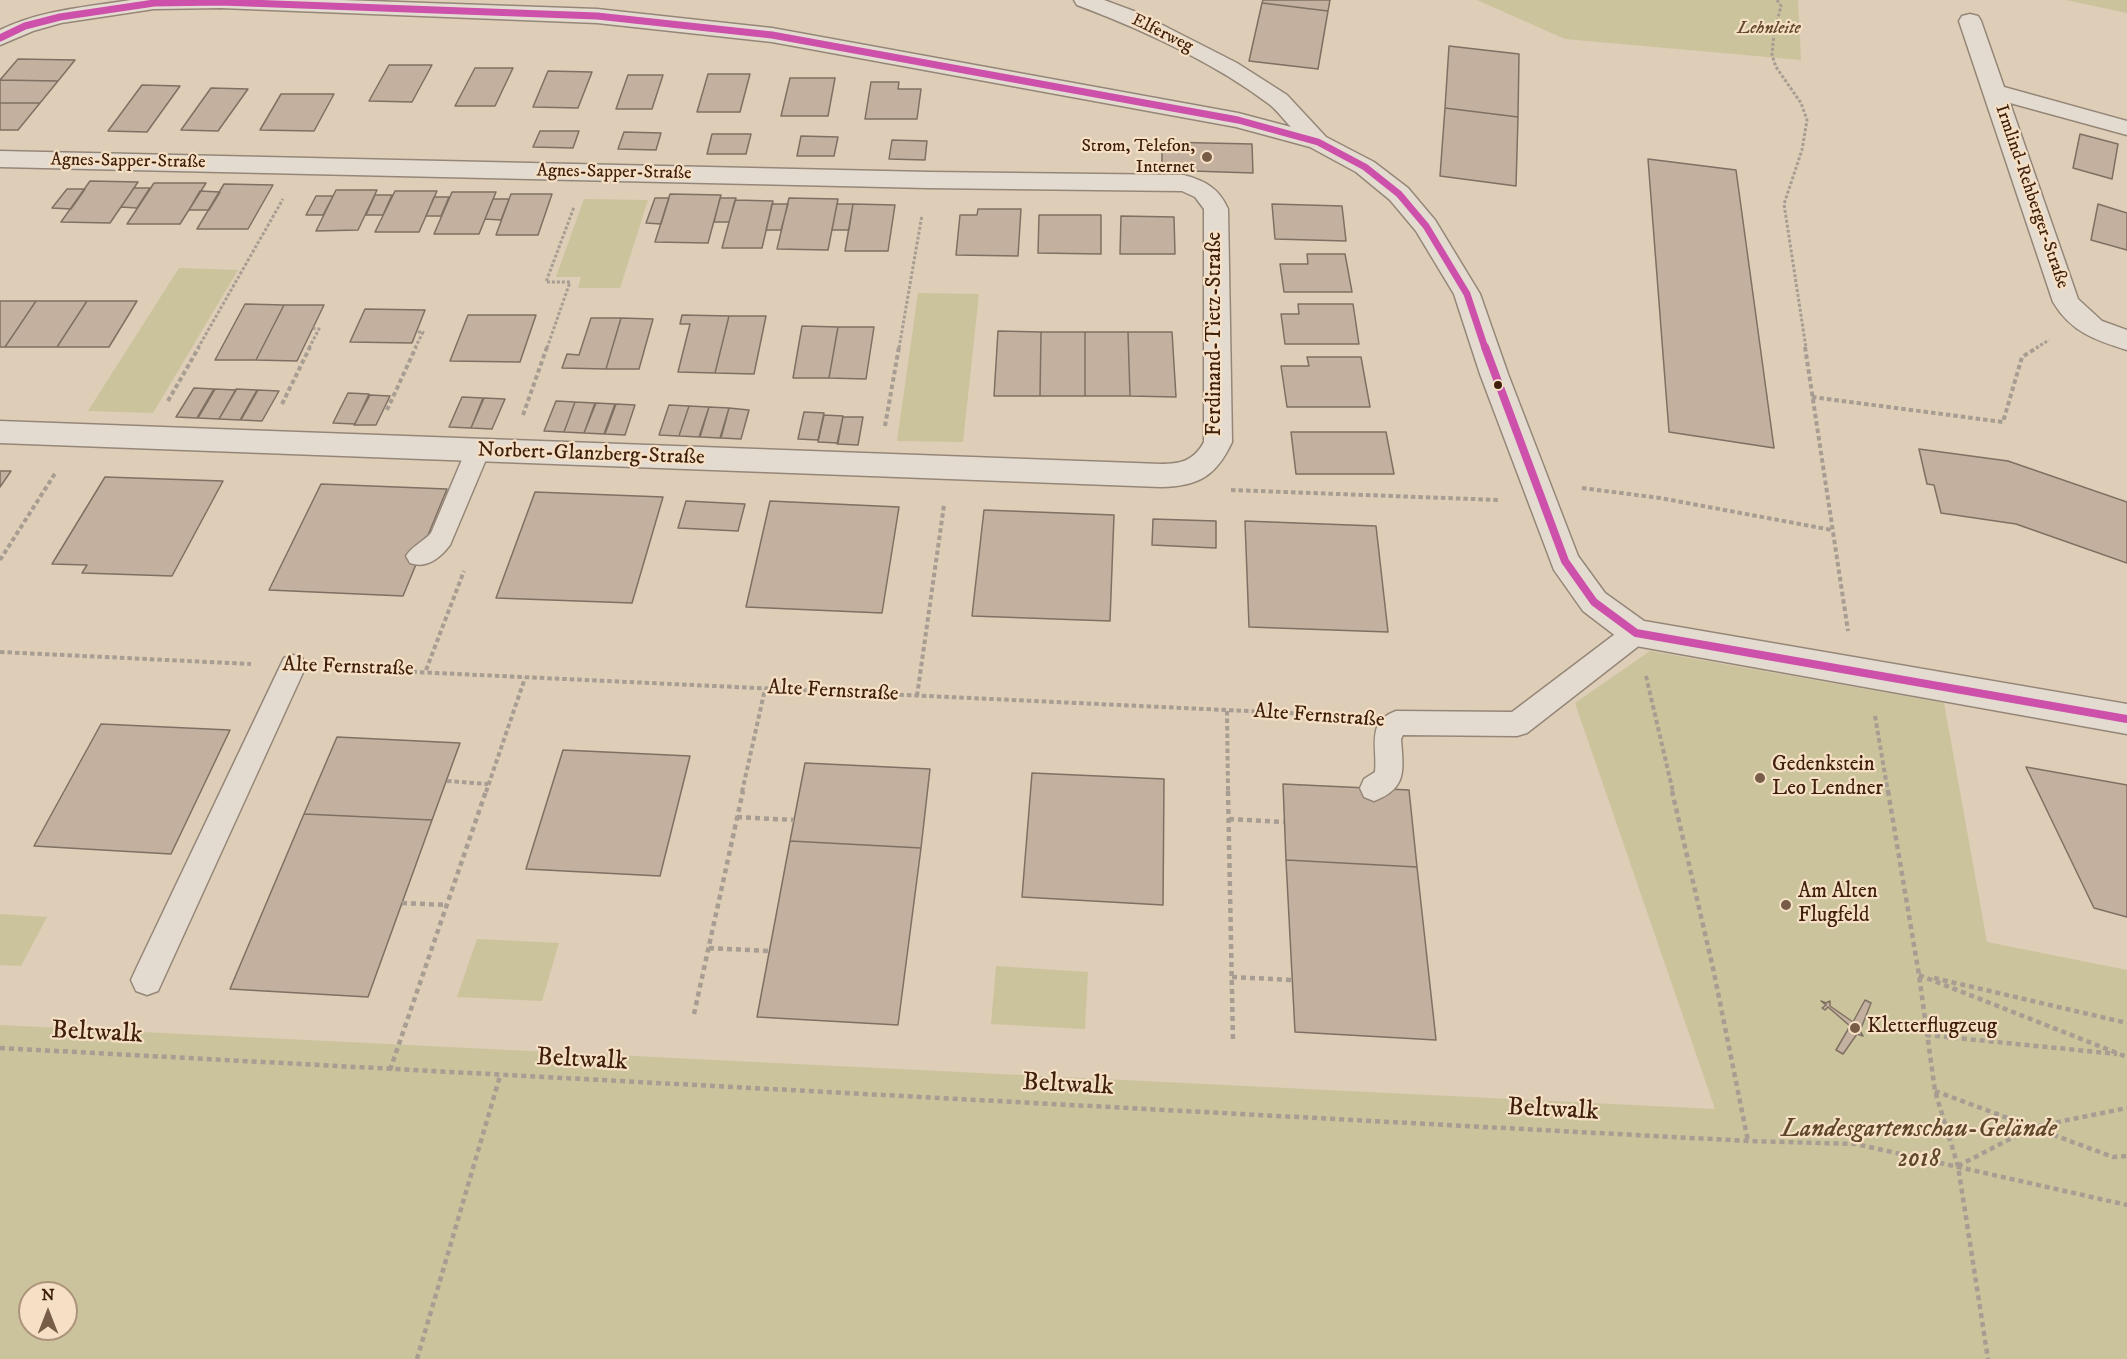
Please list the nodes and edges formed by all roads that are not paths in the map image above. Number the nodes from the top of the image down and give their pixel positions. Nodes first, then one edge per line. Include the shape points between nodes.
1 (1085, 0) edge
2 (1970, 21) dead end
3 (0, 38) edge
4 (1995, 92) junction
5 (2127, 128) edge
6 (1318, 142) junction
7 (0, 159) edge
8 (1216, 209) joint
9 (2127, 340) edge
10 (0, 432) edge
11 (478, 450) junction
12 (1181, 475) joint
13 (419, 556) dead end
14 (1636, 633) junction
15 (293, 666) road end
16 (2127, 719) edge
17 (1374, 788) dead end
18 (147, 980) dead end

1 - 6 street, Elferweg via 1131,18 1229,68 1280,100
2 - 4 street, Irmlind-Rehberger-Straße
3 - 6 street via 25,26 60,17 154,3 597,16 772,35 1238,120
4 - 5 street
4 - 9 street, Irmlind-Rehberger-Straße via 2066,302 2080,321
6 - 14 street via 1365,167 1399,194 1426,226 1467,294 1565,561 1594,602
7 - 8 street, Agnes-Sapper-Straße via 1184,183 1202,189 1212,198
8 - 12 street, Ferdinand-Tietz-Straße via 1218,442 1202,467
10 - 11 street, Norbert-Glanzberg-Straße
11 - 12 street, Norbert-Glanzberg-Straße
11 - 13 lane via 441,538
14 - 16 street
14 - 17 lane, Alte Fernstraße via 1517,724 1396,723 1387,737 1390,773 1384,783
15 - 18 lane

